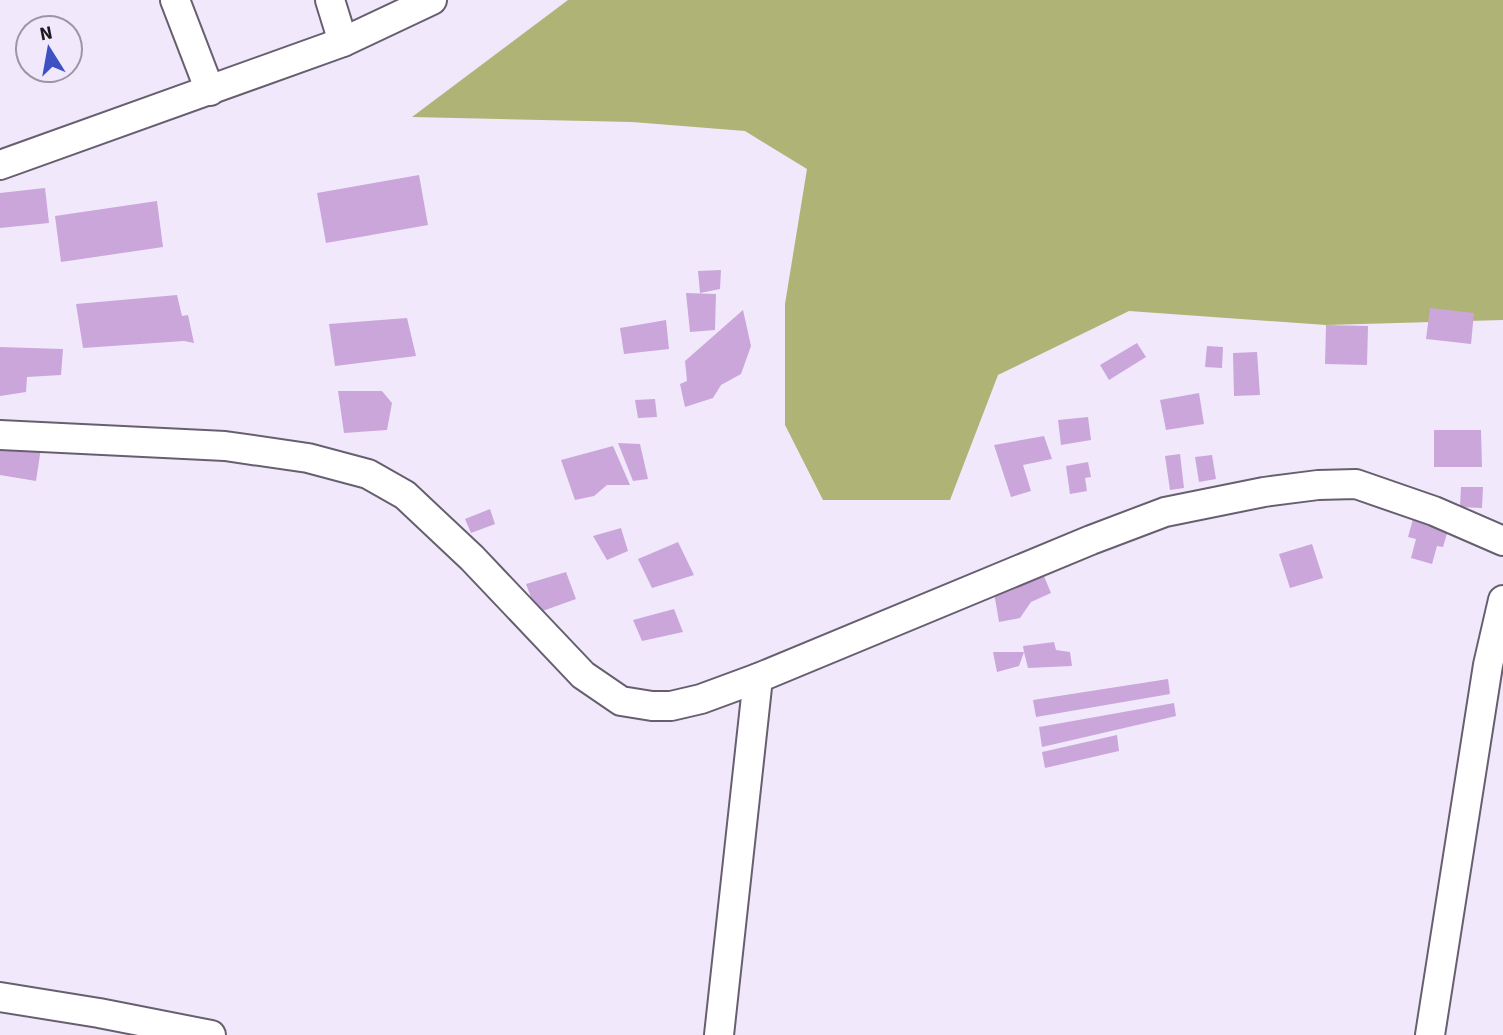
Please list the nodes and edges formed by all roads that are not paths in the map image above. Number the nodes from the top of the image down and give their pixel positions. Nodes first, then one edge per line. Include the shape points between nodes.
1 (174, 0) edge
2 (331, 0) edge
3 (432, 0) edge
4 (343, 42) junction
5 (210, 91) junction
6 (0, 165) edge
7 (0, 435) edge
8 (1503, 541) edge
9 (1503, 600) edge
10 (758, 678) junction
11 (0, 997) edge
12 (211, 1035) edge
13 (719, 1035) edge
14 (1430, 1035) edge

1 - 5 street
2 - 4 street
3 - 4 street
4 - 5 street
5 - 6 street
7 - 10 street via 225,446 308,458 368,474 405,495 583,675 621,701 671,706
8 - 10 street via 1356,484 1264,492 1165,512
9 - 14 street via 1488,665
10 - 13 street
11 - 12 street

